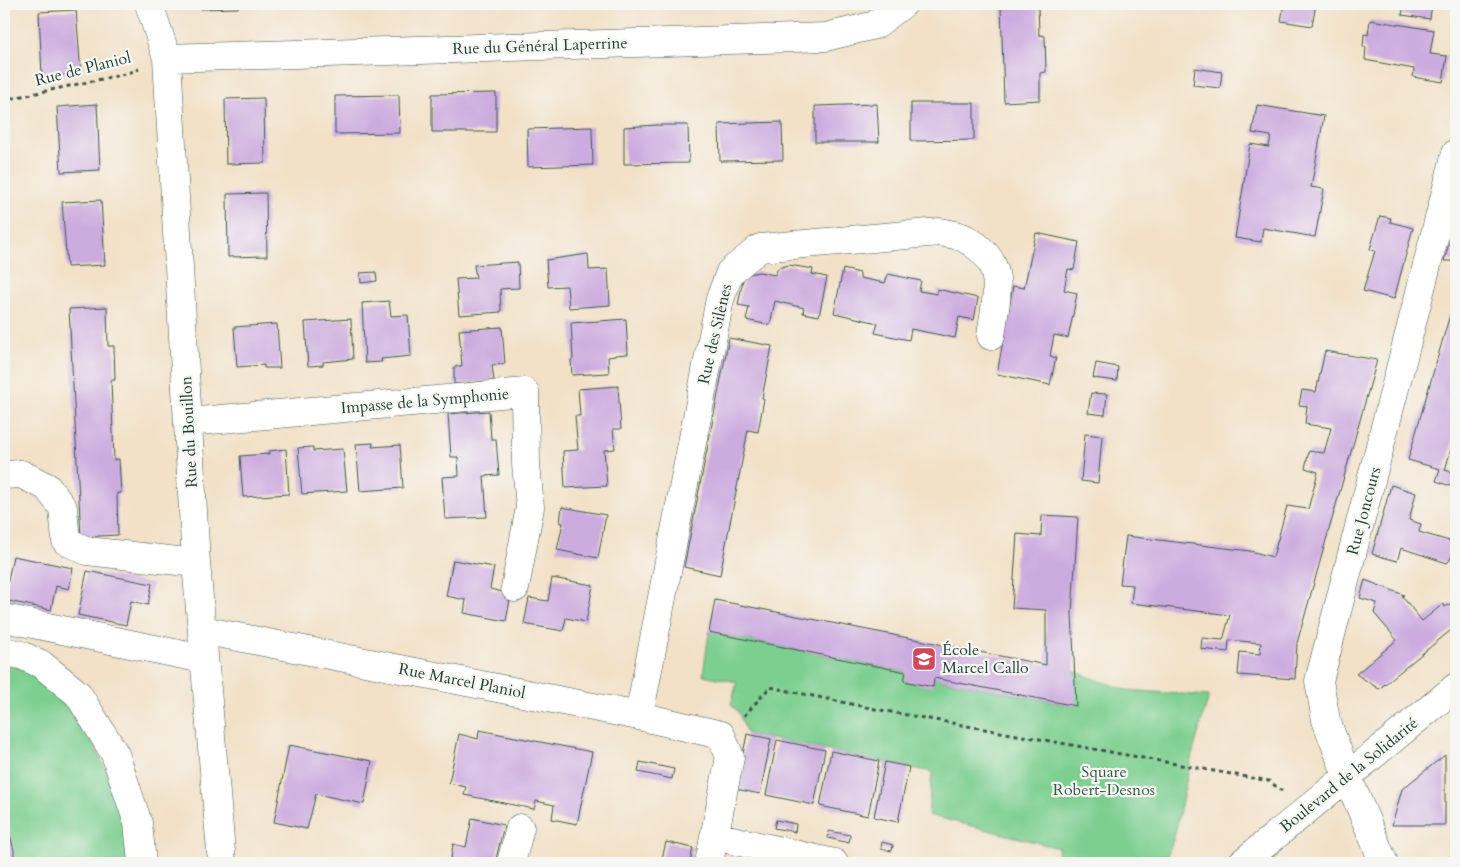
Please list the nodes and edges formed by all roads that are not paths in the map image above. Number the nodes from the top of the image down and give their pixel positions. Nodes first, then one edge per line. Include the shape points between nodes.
1 (149, 4) edge
2 (903, 4) edge
3 (167, 58) junction
4 (1456, 153) edge
5 (991, 336) dead end
6 (188, 422) junction
7 (4, 475) edge
8 (196, 563) junction
9 (515, 588) dead end
10 (4, 618) edge
11 (202, 630) junction
12 (4, 651) edge
13 (203, 658) junction
14 (1456, 688) edge
15 (639, 716) junction
16 (1347, 776) junction
17 (520, 828) dead end
18 (714, 836) junction
19 (1257, 858) edge
20 (142, 863) edge
21 (222, 863) edge
22 (511, 863) edge
23 (709, 863) edge
24 (834, 863) edge
25 (1384, 863) edge

1 - 3 street, Rue du Bouillon
2 - 3 street, Rue du Général Laperrine via 876,26 826,37
3 - 6 street, Rue du Bouillon
4 - 16 street, Rue Joncours via 1319,681 1326,720
5 - 15 street, Rue des Silènes via 997,275 987,255 966,239 940,232 760,248 730,272 720,299
6 - 8 street, Rue du Bouillon
6 - 9 street, Impasse de la Symphonie via 525,392 530,506
7 - 8 street via 21,474 47,487 63,508 66,541 80,548
8 - 11 street, Rue du Bouillon
10 - 13 street
11 - 13 street, Rue du Bouillon
11 - 15 street, Rue Marcel Planiol
12 - 20 street via 41,664 78,694 115,754 138,823
13 - 21 street, Rue du Bouillon
14 - 16 street, Boulevard de la Solidarité
15 - 18 street, Rue Marcel Planiol via 721,735 730,758
16 - 19 street, Boulevard de la Solidarité
16 - 25 street, Rue Joncours
17 - 22 street
18 - 23 street
18 - 24 street

